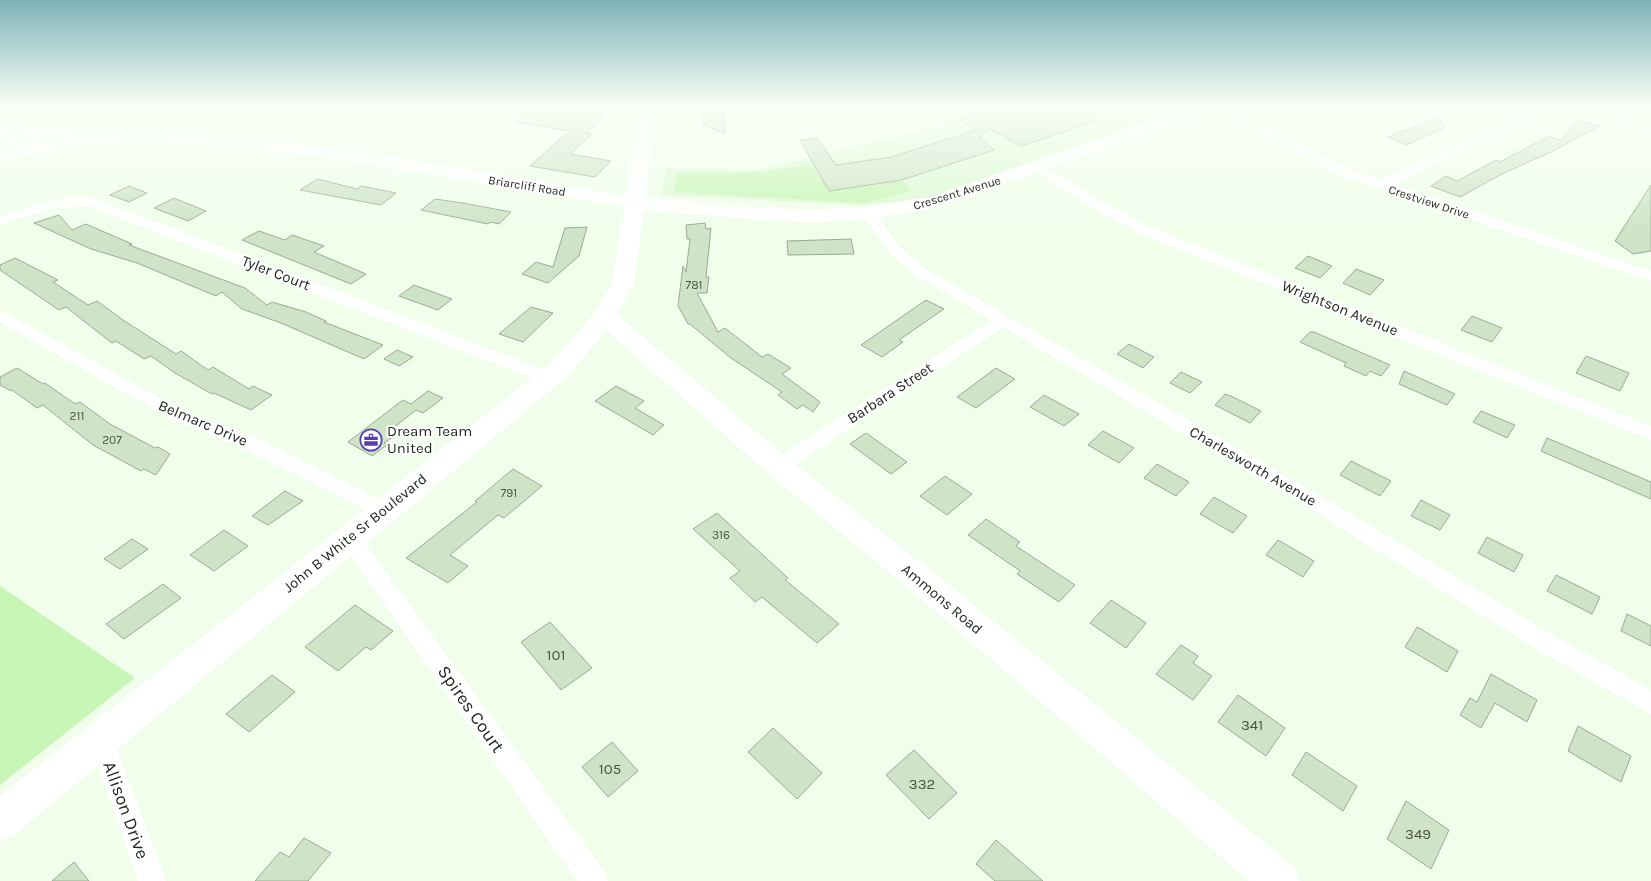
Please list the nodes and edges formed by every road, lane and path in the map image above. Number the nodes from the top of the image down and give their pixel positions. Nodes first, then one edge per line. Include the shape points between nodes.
1 (302, 148) edge
2 (642, 148) edge
3 (1093, 148) edge
4 (1295, 148) edge
5 (1463, 148) edge
6 (1038, 167) junction
7 (1380, 185) junction
8 (633, 203) junction
9 (869, 213) junction
10 (0, 220) edge
11 (1651, 276) edge
12 (0, 315) edge
13 (605, 317) junction
14 (1002, 321) junction
15 (549, 378) junction
16 (1651, 433) edge
17 (778, 466) junction
18 (384, 510) junction
19 (349, 537) junction
20 (1651, 703) edge
21 (100, 739) junction
22 (0, 821) edge
23 (152, 881) edge
24 (594, 881) edge
25 (1280, 881) edge

1 - 8 street, Briarcliff Road
2 - 8 street, John B White Sr Boulevard
3 - 6 street, Crescent Avenue
4 - 7 street, Crestview Drive
5 - 7 street
6 - 9 street, Crescent Avenue via 934,202
6 - 16 street, Wrightson Avenue via 1147,231
7 - 11 street, Crestview Drive
8 - 9 street, Crescent Avenue via 784,215
8 - 13 street, John B White Sr Boulevard via 623,284
9 - 14 street, Charlesworth Avenue via 894,250 910,264
10 - 15 street, Tyler Court via 64,203 91,202
12 - 18 street, Belmarc Drive via 177,415 245,441
13 - 15 street, John B White Sr Boulevard
13 - 17 street, Ammons Road
14 - 17 street, Barbara Street
14 - 20 street, Charlesworth Avenue via 1281,482
15 - 18 street, John B White Sr Boulevard
17 - 25 street, Ammons Road via 930,588
18 - 19 street, John B White Sr Boulevard
19 - 21 street, John B White Sr Boulevard
19 - 24 street, Spires Court
21 - 22 street, John B White Sr Boulevard
21 - 23 street, Allison Drive

